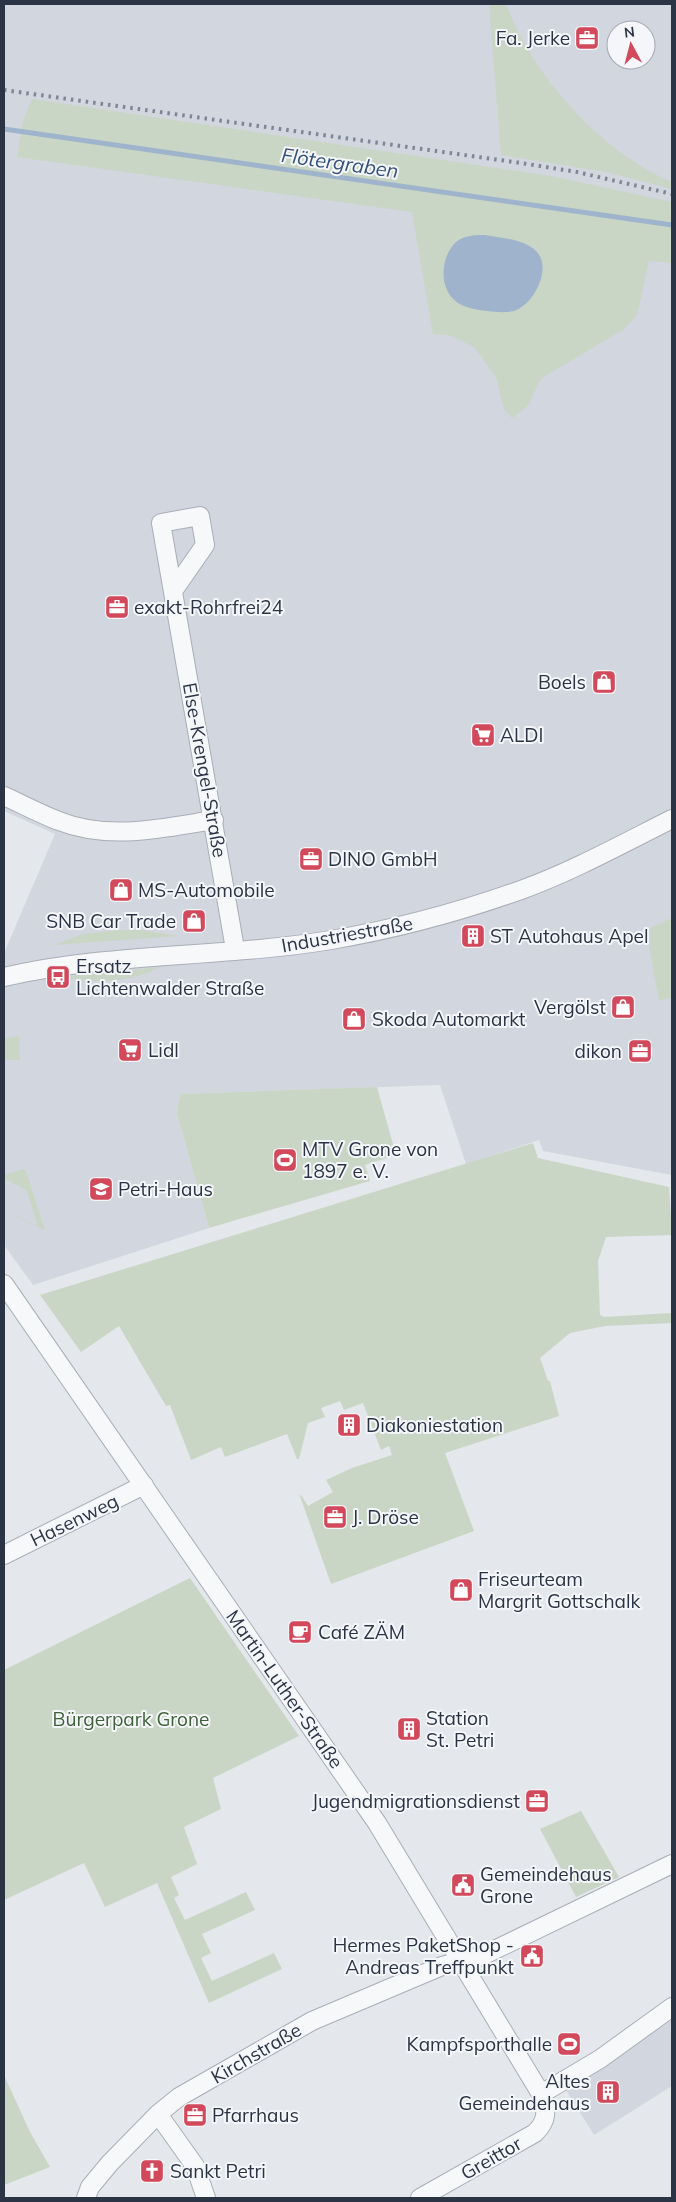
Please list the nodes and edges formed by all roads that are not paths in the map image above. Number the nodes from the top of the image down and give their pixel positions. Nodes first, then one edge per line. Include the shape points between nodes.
1 (173, 591) dead end
2 (4, 796) edge
3 (672, 819) edge
4 (214, 820) junction
5 (235, 949) junction
6 (4, 978) edge
7 (4, 1284) edge
8 (144, 1485) junction
9 (4, 1555) edge
10 (672, 1864) edge
11 (462, 1961) junction
12 (672, 2008) edge
13 (543, 2100) junction
14 (158, 2114) junction
15 (86, 2198) edge
16 (206, 2198) edge
17 (420, 2198) edge

1 - 4 street, Else-Krengel-Straße
2 - 4 street via 60,822 110,831 132,832
3 - 5 street, Industriestraße via 548,878 460,910 329,940
4 - 5 street, Else-Krengel-Straße
5 - 6 street, Industriestraße via 124,958 33,970
7 - 8 street, Martin-Luther-Straße
8 - 9 street, Hasenweg
8 - 11 street, Martin-Luther-Straße via 377,1823
10 - 11 street, Kirchstraße via 486,1954
11 - 13 street, Martin-Luther-Straße
11 - 14 street, Kirchstraße via 442,1966 312,2021 179,2097
12 - 13 street
13 - 17 street, Greittor via 546,2115 543,2125 535,2133
14 - 15 street, Kirchstraße via 110,2163 90,2187
14 - 16 street via 195,2166

